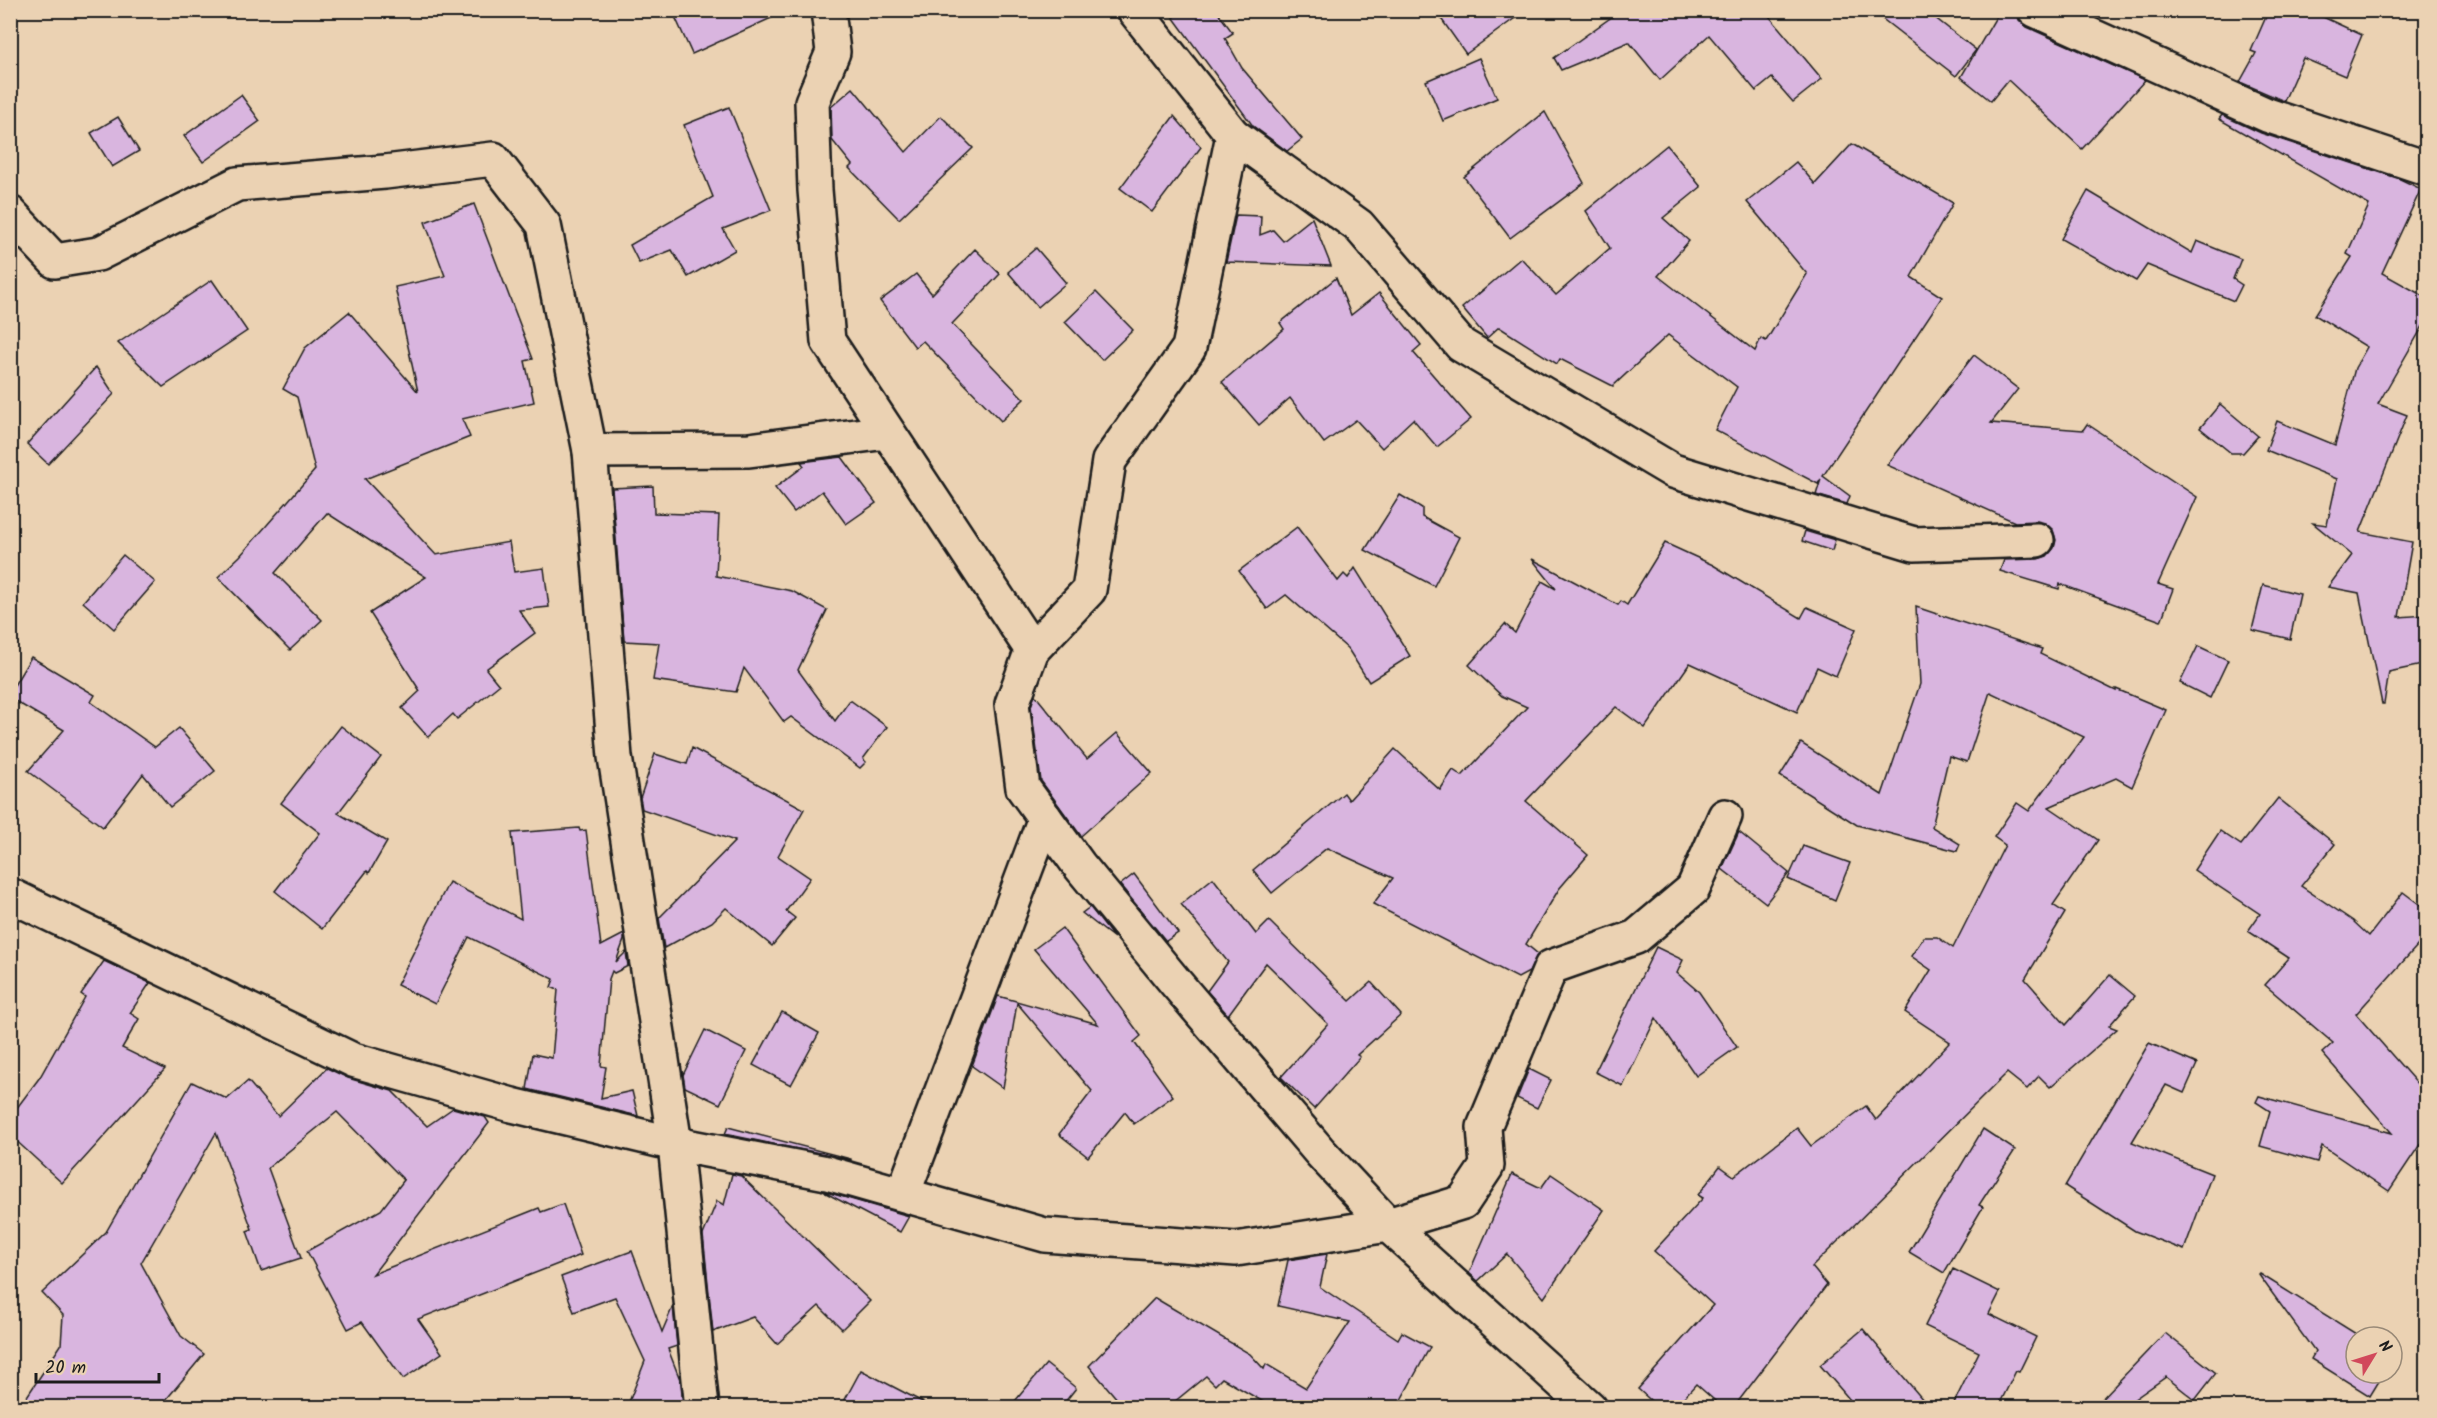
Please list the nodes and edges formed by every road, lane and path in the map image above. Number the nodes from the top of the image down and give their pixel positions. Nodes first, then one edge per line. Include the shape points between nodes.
1 (828, 10) edge
2 (1134, 10) edge
3 (2035, 10) edge
4 (1233, 135) junction
5 (2427, 168) edge
6 (10, 213) edge
7 (886, 432) junction
8 (590, 451) junction
9 (2037, 540) dead end
10 (1032, 650) junction
11 (1725, 816) dead end
12 (1045, 818) junction
13 (10, 895) edge
14 (675, 1144) junction
15 (903, 1194) junction
16 (1388, 1225) junction
17 (702, 1407) edge
18 (1590, 1407) edge

1 - 7 street via 833,52 812,102 828,341
2 - 4 street
3 - 5 street via 2267,115
4 - 9 street via 1359,226 1461,345 1673,471 1914,544
4 - 10 street via 1189,348 1109,461 1089,590
6 - 8 street via 55,261 98,254 237,184 493,159 544,225
7 - 8 street via 749,450
7 - 10 street
8 - 14 street via 615,757
10 - 12 street via 1012,704 1023,788
11 - 16 street via 1693,889 1636,937 1551,967 1484,1127 1487,1166 1463,1202
12 - 15 street
12 - 16 street via 1176,983 1320,1152
13 - 14 street via 353,1060 512,1105
14 - 15 street via 827,1173
14 - 17 street
15 - 16 street via 1045,1235 1236,1249
16 - 18 street

